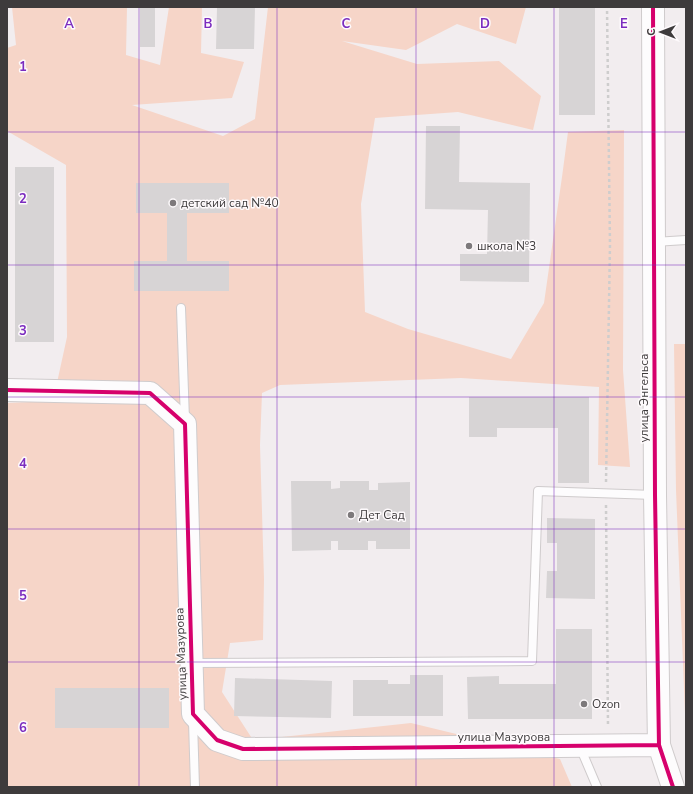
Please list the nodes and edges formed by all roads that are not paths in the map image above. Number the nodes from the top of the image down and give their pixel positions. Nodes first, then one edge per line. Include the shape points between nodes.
1 (653, 7) edge
2 (686, 240) edge
3 (654, 242) junction
4 (181, 308) dead end
5 (7, 390) edge
6 (185, 424) junction
7 (655, 495) junction
8 (192, 663) junction
9 (193, 714) junction
10 (659, 745) junction
11 (580, 746) junction
12 (195, 787) edge
13 (597, 787) edge
14 (672, 787) edge

1 - 3 street, улица Энгельса
2 - 3 lane
3 - 7 street, улица Энгельса
4 - 6 lane
5 - 6 street via 150,393
6 - 8 street, улица Мазурова
7 - 8 lane via 538,491 532,662
7 - 10 street, улица Энгельса
8 - 9 street, улица Мазурова
9 - 11 street, улица Мазурова via 217,740 243,749
9 - 12 lane
10 - 11 street, улица Мазурова
10 - 14 street, улица Энгельса
11 - 13 lane

